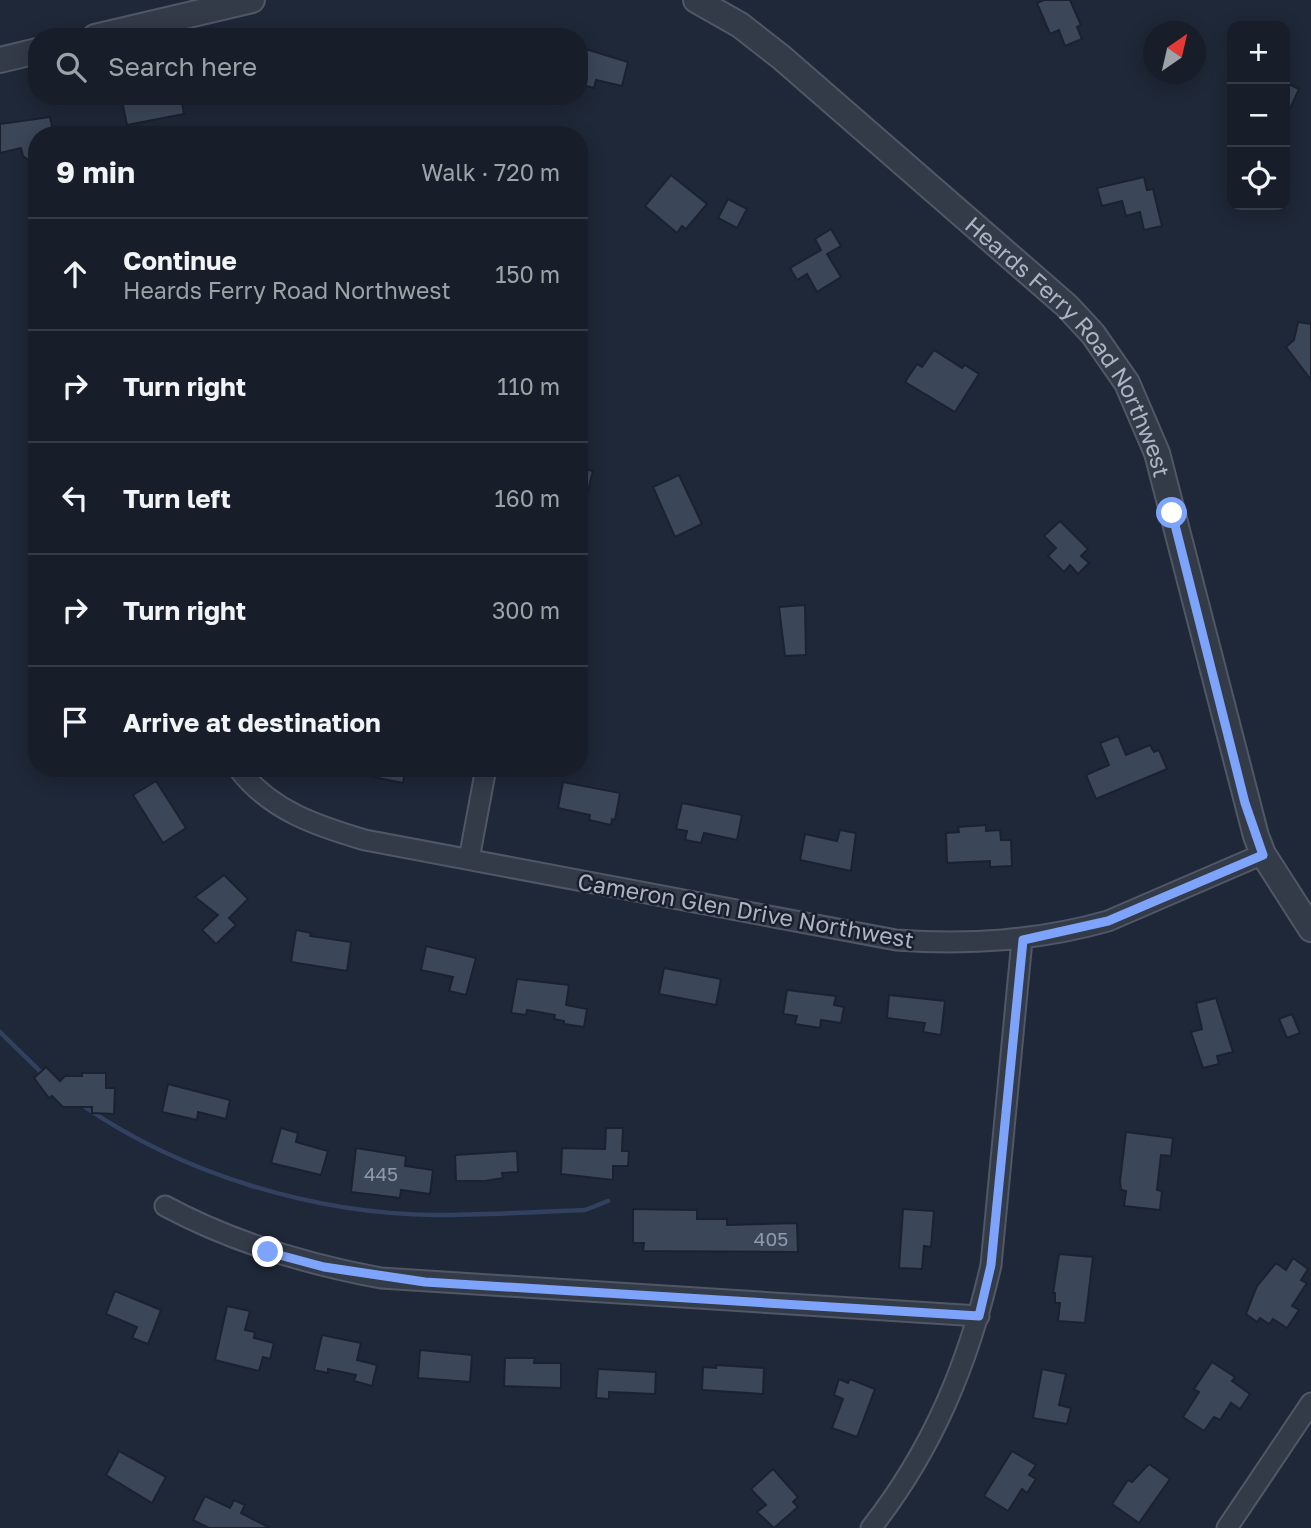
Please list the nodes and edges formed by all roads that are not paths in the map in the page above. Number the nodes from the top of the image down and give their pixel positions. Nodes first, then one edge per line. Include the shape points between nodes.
1 (252, 0) edge
2 (696, 0) edge
3 (133, 28) edge
4 (28, 53) edge
5 (0, 60) edge
6 (247, 777) edge
7 (484, 777) edge
8 (1263, 855) junction
9 (469, 859) junction
10 (1311, 929) edge
11 (1023, 940) junction
12 (165, 1206) dead end
13 (979, 1316) junction
14 (1311, 1403) edge
15 (871, 1528) edge
16 (1227, 1528) edge

1 - 3 street
2 - 8 street, Heards Ferry Road Northwest via 740,25 781,57 1067,306 1114,362 1157,453 1242,791
4 - 5 street
6 - 9 street, Cameron Glen Drive Northwest via 275,804 316,825 365,840
7 - 9 street
8 - 10 street, Heards Ferry Road Northwest
8 - 11 street, Cameron Glen Drive Northwest via 1108,921
9 - 11 street, Cameron Glen Drive Northwest via 896,940 958,944
11 - 13 street via 991,1265
12 - 13 street via 268,1252 381,1278
13 - 15 street via 960,1376 933,1435 899,1493
14 - 16 street

